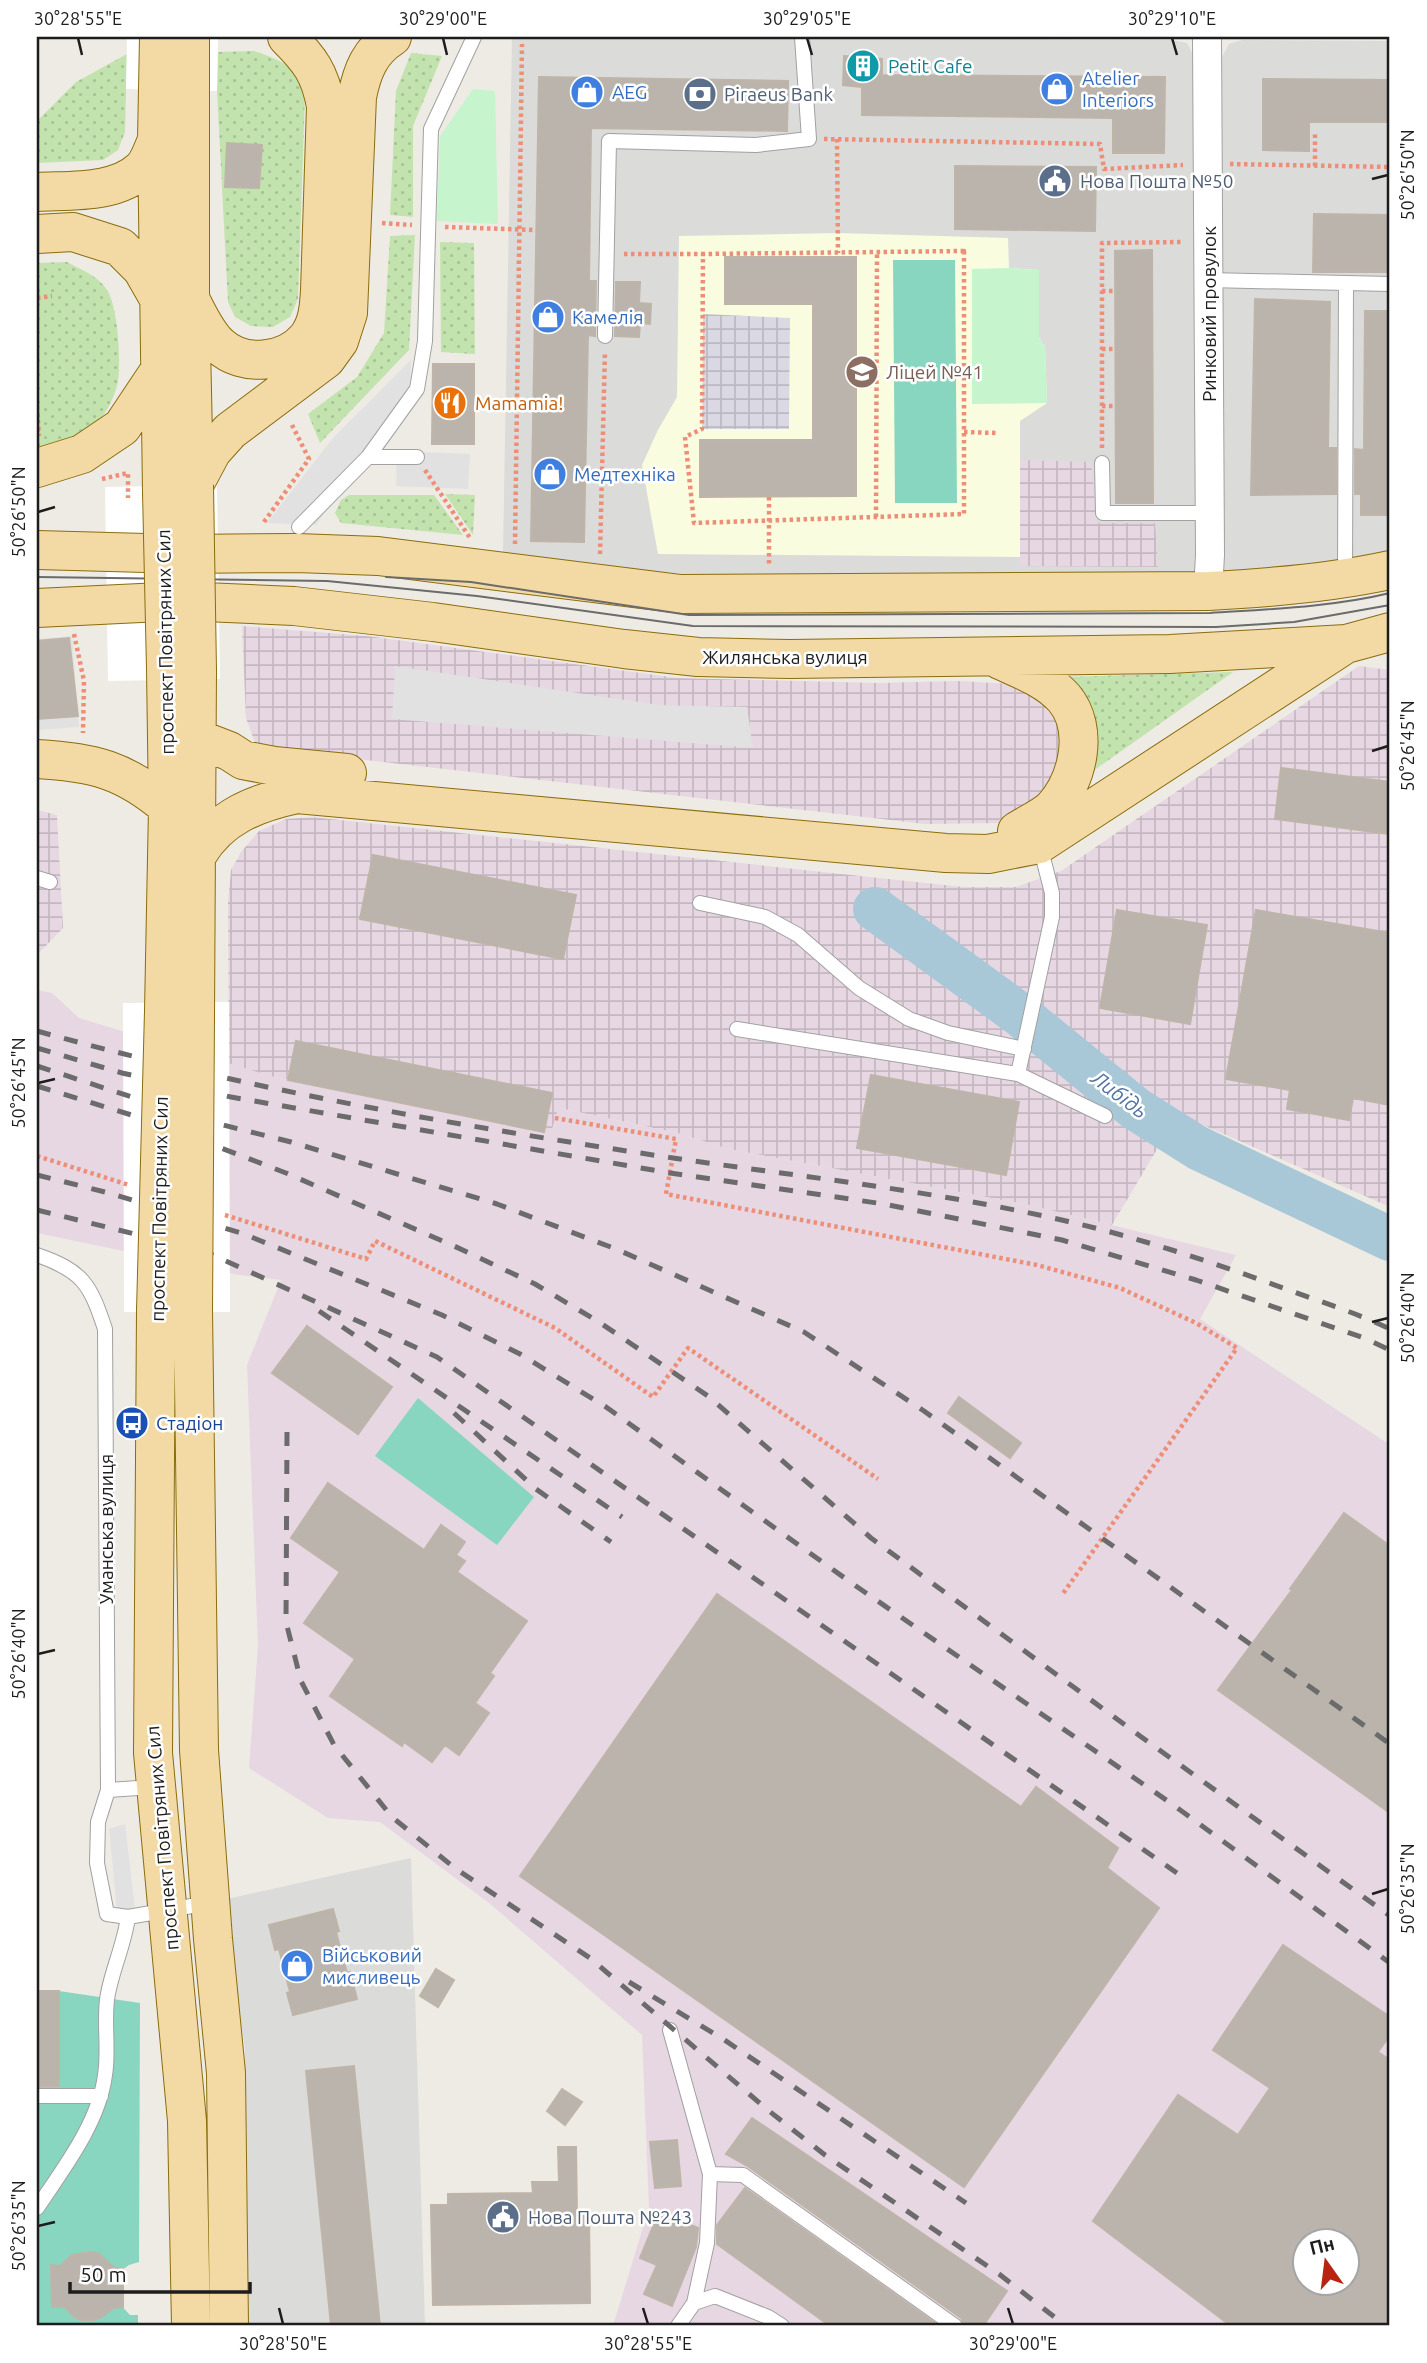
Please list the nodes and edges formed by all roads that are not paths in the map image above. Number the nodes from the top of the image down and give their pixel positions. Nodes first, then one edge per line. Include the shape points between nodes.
1 (159, 37) edge
2 (190, 37) edge
3 (287, 37) edge
4 (392, 37) edge
5 (474, 37) edge
6 (802, 37) edge
7 (1208, 37) edge
8 (173, 90) junction
9 (157, 140) junction
10 (37, 192) edge
11 (37, 234) edge
12 (1208, 280) junction
13 (1346, 283) junction
14 (1390, 284) edge
15 (174, 298) junction
16 (605, 336) road end
17 (160, 370) junction
18 (38, 456) edge
19 (368, 457) junction
20 (417, 457) road end
21 (1102, 463) road end
22 (162, 492) junction
23 (1209, 513) junction
24 (299, 527) dead end
25 (37, 550) edge
26 (1390, 570) edge
27 (1345, 580) junction
28 (1208, 591) junction
29 (37, 608) edge
30 (1390, 632) edge
31 (1346, 644) junction
32 (992, 656) junction
33 (181, 670) junction
34 (198, 739) junction
35 (40, 759) edge
36 (168, 807) junction
37 (1039, 844) junction
38 (197, 855) junction
39 (700, 903) dead end
40 (180, 1014) junction
41 (737, 1029) dead end
42 (1026, 1042) junction
43 (1018, 1074) junction
44 (1105, 1116) dead end
45 (37, 1255) edge
46 (174, 1310) junction
47 (155, 1787) junction
48 (108, 1790) junction
49 (210, 1903) junction
50 (166, 1911) junction
51 (128, 1917) junction
52 (670, 2030) dead end
53 (37, 2095) edge
54 (101, 2096) junction
55 (710, 2174) junction
56 (37, 2208) edge
57 (694, 2303) junction
58 (191, 2326) edge
59 (229, 2326) edge
60 (678, 2326) edge
61 (782, 2326) edge
62 (955, 2326) edge

1 - 8 main road
2 - 8 main road
3 - 15 main road via 309,59 321,81 326,106 317,317 307,337 288,353 263,360 236,358
4 - 22 main road via 368,60 357,97 348,313 339,341 326,359 230,431
5 - 19 lane via 431,130 425,341 417,389
6 - 16 lane via 809,139 756,145 609,141
7 - 12 street, Ринковий провулок
8 - 9 main road, проспект Повітряних Сил
8 - 15 main road, проспект Повітряних Сил
9 - 10 main road via 144,167 129,179 97,188
9 - 15 main road, проспект Повітряних Сил
11 - 15 main road via 72,232 120,247
12 - 13 lane
12 - 23 street, Ринковий провулок
13 - 14 lane
13 - 27 lane
15 - 17 main road, проспект Повітряних Сил
15 - 22 main road, проспект Повітряних Сил
17 - 18 main road via 122,427 82,454
17 - 22 main road, проспект Повітряних Сил
19 - 20 lane
19 - 24 lane
21 - 23 lane via 1103,513
22 - 33 main road, проспект Повітряних Сил, bridge
23 - 28 street, Ринковий провулок
25 - 28 main road via 378,556 681,594
26 - 27 main road
27 - 28 main road
29 - 32 main road, Жилянська вулиця via 182,601 294,606 698,657
30 - 31 main road, Жилянська вулиця
31 - 32 main road, Жилянська вулиця via 1170,654
31 - 37 main road
32 - 34 main road via 1045,681 1065,700 1079,746 1073,775 1052,808 1016,831 892,830 274,766 243,760
33 - 34 main road, проспект Повітряних Сил
33 - 36 main road, проспект Повітряних Сил
34 - 38 main road, проспект Повітряних Сил
35 - 36 main road via 89,765 126,776
36 - 40 main road, проспект Повітряних Сил
37 - 38 main road via 988,854 946,853 297,794 262,802 230,818
37 - 42 lane via 1052,893 1052,917
38 - 40 main road, проспект Повітряних Сил
39 - 42 lane via 765,917 797,935 859,988 909,1019 948,1033
40 - 46 main road, проспект Повітряних Сил, bridge
41 - 43 lane
42 - 43 lane
43 - 44 lane
45 - 48 lane, Уманська вулиця via 60,1263 83,1279 105,1329
46 - 47 main road, проспект Повітряних Сил via 153,1706
46 - 49 main road, проспект Повітряних Сил
47 - 48 lane
47 - 50 main road, проспект Повітряних Сил
48 - 51 lane, Уманська вулиця via 98,1822 97,1863 107,1914
49 - 50 lane
49 - 59 main road, проспект Повітряних Сил via 226,2073
50 - 51 lane
50 - 58 main road, проспект Повітряних Сил via 187,2121
51 - 54 lane via 107,1998 106,2074
52 - 55 lane
53 - 54 lane
54 - 56 lane via 76,2151
55 - 57 lane via 707,2243
55 - 62 lane via 743,2175
57 - 60 lane
57 - 61 lane via 715,2296

